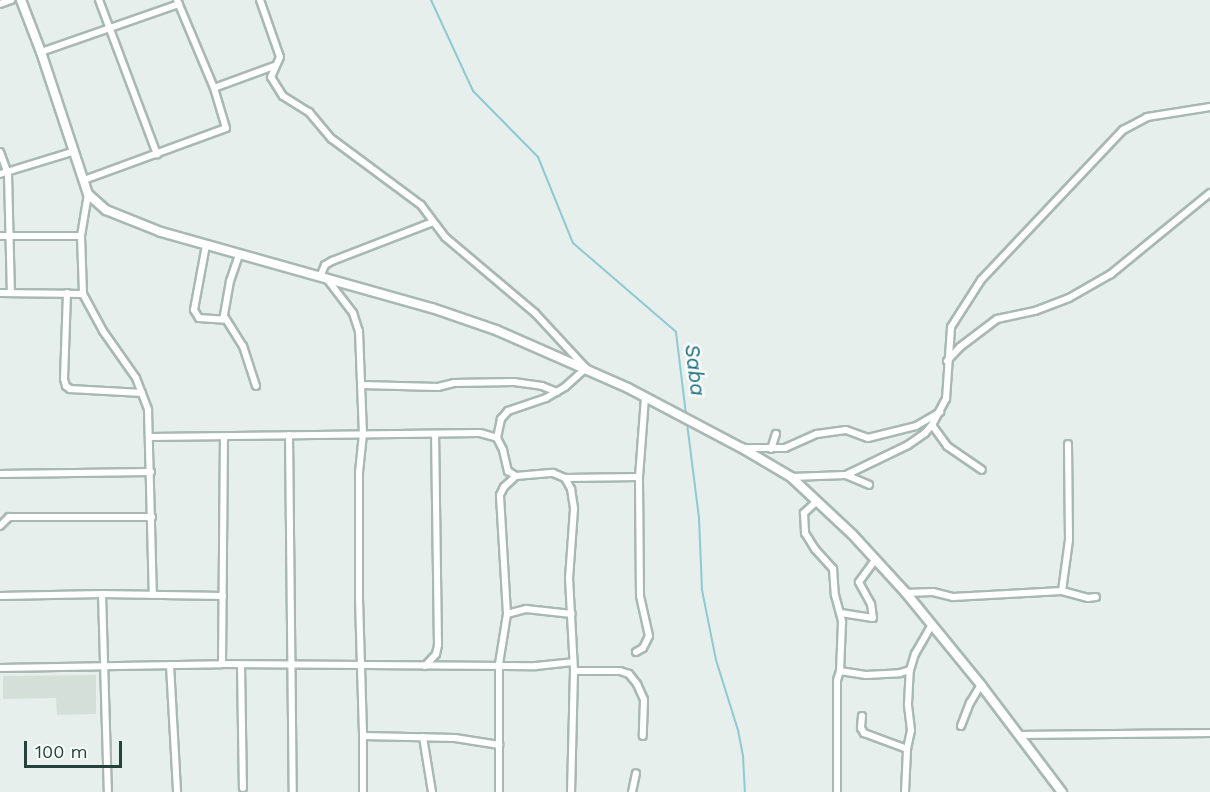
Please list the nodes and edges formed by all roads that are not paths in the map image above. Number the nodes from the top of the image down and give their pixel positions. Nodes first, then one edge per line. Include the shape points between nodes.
1 (11, 0) edge
2 (21, 0) edge
3 (99, 0) edge
4 (260, 0) edge
5 (178, 2) edge
6 (0, 4) edge
7 (108, 29) junction
8 (41, 52) junction
9 (274, 66) junction
10 (214, 88) junction
11 (1210, 107) edge
12 (75, 151) junction
13 (0, 152) edge
14 (158, 154) junction
15 (0, 174) edge
16 (8, 174) junction
17 (84, 180) junction
18 (1210, 193) edge
19 (88, 194) junction
20 (433, 222) junction
21 (0, 236) edge
22 (10, 236) junction
23 (81, 236) junction
24 (206, 245) junction
25 (239, 255) junction
26 (323, 278) junction
27 (0, 293) edge
28 (11, 293) junction
29 (67, 293) junction
30 (83, 294) junction
31 (225, 320) junction
32 (947, 361) junction
33 (586, 368) junction
34 (361, 385) junction
35 (256, 386) dead end
36 (557, 392) junction
37 (142, 393) junction
38 (645, 397) junction
39 (941, 412) junction
40 (932, 425) junction
41 (363, 434) junction
42 (435, 434) junction
43 (776, 434) dead end
44 (289, 435) junction
45 (151, 437) junction
46 (224, 438) junction
47 (497, 438) junction
48 (1068, 444) dead end
49 (742, 448) junction
50 (771, 449) junction
51 (982, 470) dead end
52 (151, 472) junction
53 (0, 474) edge
54 (846, 475) junction
55 (516, 477) junction
56 (639, 477) junction
57 (791, 477) junction
58 (565, 478) junction
59 (869, 485) dead end
60 (817, 501) junction
61 (152, 517) junction
62 (0, 526) edge
63 (875, 560) junction
64 (1062, 591) junction
65 (906, 593) junction
66 (102, 594) junction
67 (153, 595) junction
68 (0, 596) edge
69 (223, 596) junction
70 (1096, 597) dead end
71 (841, 613) junction
72 (507, 614) junction
73 (572, 614) junction
74 (932, 624) junction
75 (636, 652) dead end
76 (573, 662) junction
77 (222, 664) junction
78 (242, 664) junction
79 (499, 664) junction
80 (170, 665) junction
81 (293, 665) junction
82 (360, 665) junction
83 (106, 666) junction
84 (424, 666) junction
85 (0, 668) edge
86 (910, 670) junction
87 (573, 671) junction
88 (840, 671) junction
89 (981, 685) junction
90 (862, 716) dead end
91 (961, 726) dead end
92 (1210, 733) edge
93 (1020, 735) junction
94 (363, 736) junction
95 (643, 736) dead end
96 (423, 737) junction
97 (499, 745) junction
98 (907, 749) junction
99 (636, 773) dead end
100 (243, 788) dead end
101 (108, 792) edge
102 (177, 792) edge
103 (293, 792) edge
104 (363, 792) edge
105 (432, 792) edge
106 (499, 792) edge
107 (571, 792) edge
108 (632, 792) edge
109 (837, 792) edge
110 (905, 792) edge
111 (1062, 792) edge

1 - 6 street
2 - 8 street
3 - 7 street
4 - 9 street via 280,57
5 - 7 street
5 - 10 street
7 - 8 street
7 - 14 street
8 - 12 street
9 - 10 street
9 - 20 street via 271,76 283,96 309,112 332,139 421,205
10 - 14 street via 225,130
11 - 32 street via 1147,117 1113,138 968,297 951,327
12 - 16 street
12 - 17 street
13 - 16 street
14 - 17 street
15 - 16 street
16 - 22 street
17 - 19 street
18 - 32 street via 1111,274 1069,298 997,319
19 - 23 street
19 - 24 street via 125,220
20 - 26 street via 332,261 326,265
20 - 33 street via 445,237 535,313
21 - 22 street
22 - 23 street
22 - 28 street
23 - 30 street
24 - 25 street
24 - 31 street via 194,310 199,318
25 - 26 street
25 - 31 street via 230,281
26 - 33 street via 462,318
26 - 34 street via 340,294 356,322
27 - 28 street
28 - 29 street
29 - 30 street
29 - 37 street via 66,386
30 - 37 street
31 - 35 street via 240,340
32 - 39 street via 946,399
33 - 36 street
33 - 38 street
34 - 36 street via 438,387 514,382
34 - 41 street
36 - 47 street via 508,411 501,420
37 - 45 street
38 - 49 street
38 - 56 street
39 - 40 street
39 - 50 street via 916,426 892,433 866,438 847,431 825,432 789,447
40 - 51 street via 947,446
40 - 54 street via 908,445
41 - 42 street
41 - 44 street
41 - 82 street via 359,473
42 - 47 street
42 - 84 street via 438,645 436,654
43 - 50 street
44 - 46 street
44 - 81 street
45 - 46 street
45 - 52 street
46 - 69 street
47 - 55 street via 508,471
48 - 64 street via 1069,540
49 - 50 street
49 - 57 street
52 - 53 street
52 - 61 street
54 - 57 street
54 - 59 street
55 - 58 street via 553,473
55 - 72 street via 500,495
56 - 58 street
56 - 75 street via 640,596 649,636
57 - 60 street
58 - 73 street via 574,509 569,578
60 - 63 street
60 - 71 street via 804,513 805,534 833,569
61 - 62 street via 9,517
61 - 67 street
63 - 65 street
63 - 71 street via 859,582 871,604 873,618
64 - 65 street via 953,597 933,592
64 - 70 street
65 - 74 street
66 - 67 street
66 - 68 street
66 - 83 street
67 - 69 street
69 - 77 street
71 - 88 street
72 - 73 street via 526,609
72 - 79 street
73 - 76 street
74 - 86 street
74 - 89 street
76 - 79 street
76 - 87 street
77 - 78 street
77 - 80 street
78 - 81 street
78 - 100 street
79 - 84 street
79 - 97 street
80 - 83 street
80 - 102 street
81 - 82 street
81 - 103 street
82 - 84 street
82 - 94 street
83 - 85 street
83 - 101 street
86 - 88 street via 866,675
86 - 98 street via 911,729
87 - 95 street via 629,674 644,700
87 - 107 street
88 - 109 street
89 - 91 street
89 - 93 street
90 - 98 street via 864,733
92 - 93 street
93 - 111 street
94 - 96 street
94 - 104 street
96 - 97 street via 471,739
96 - 105 street
97 - 106 street
98 - 110 street
99 - 108 street

